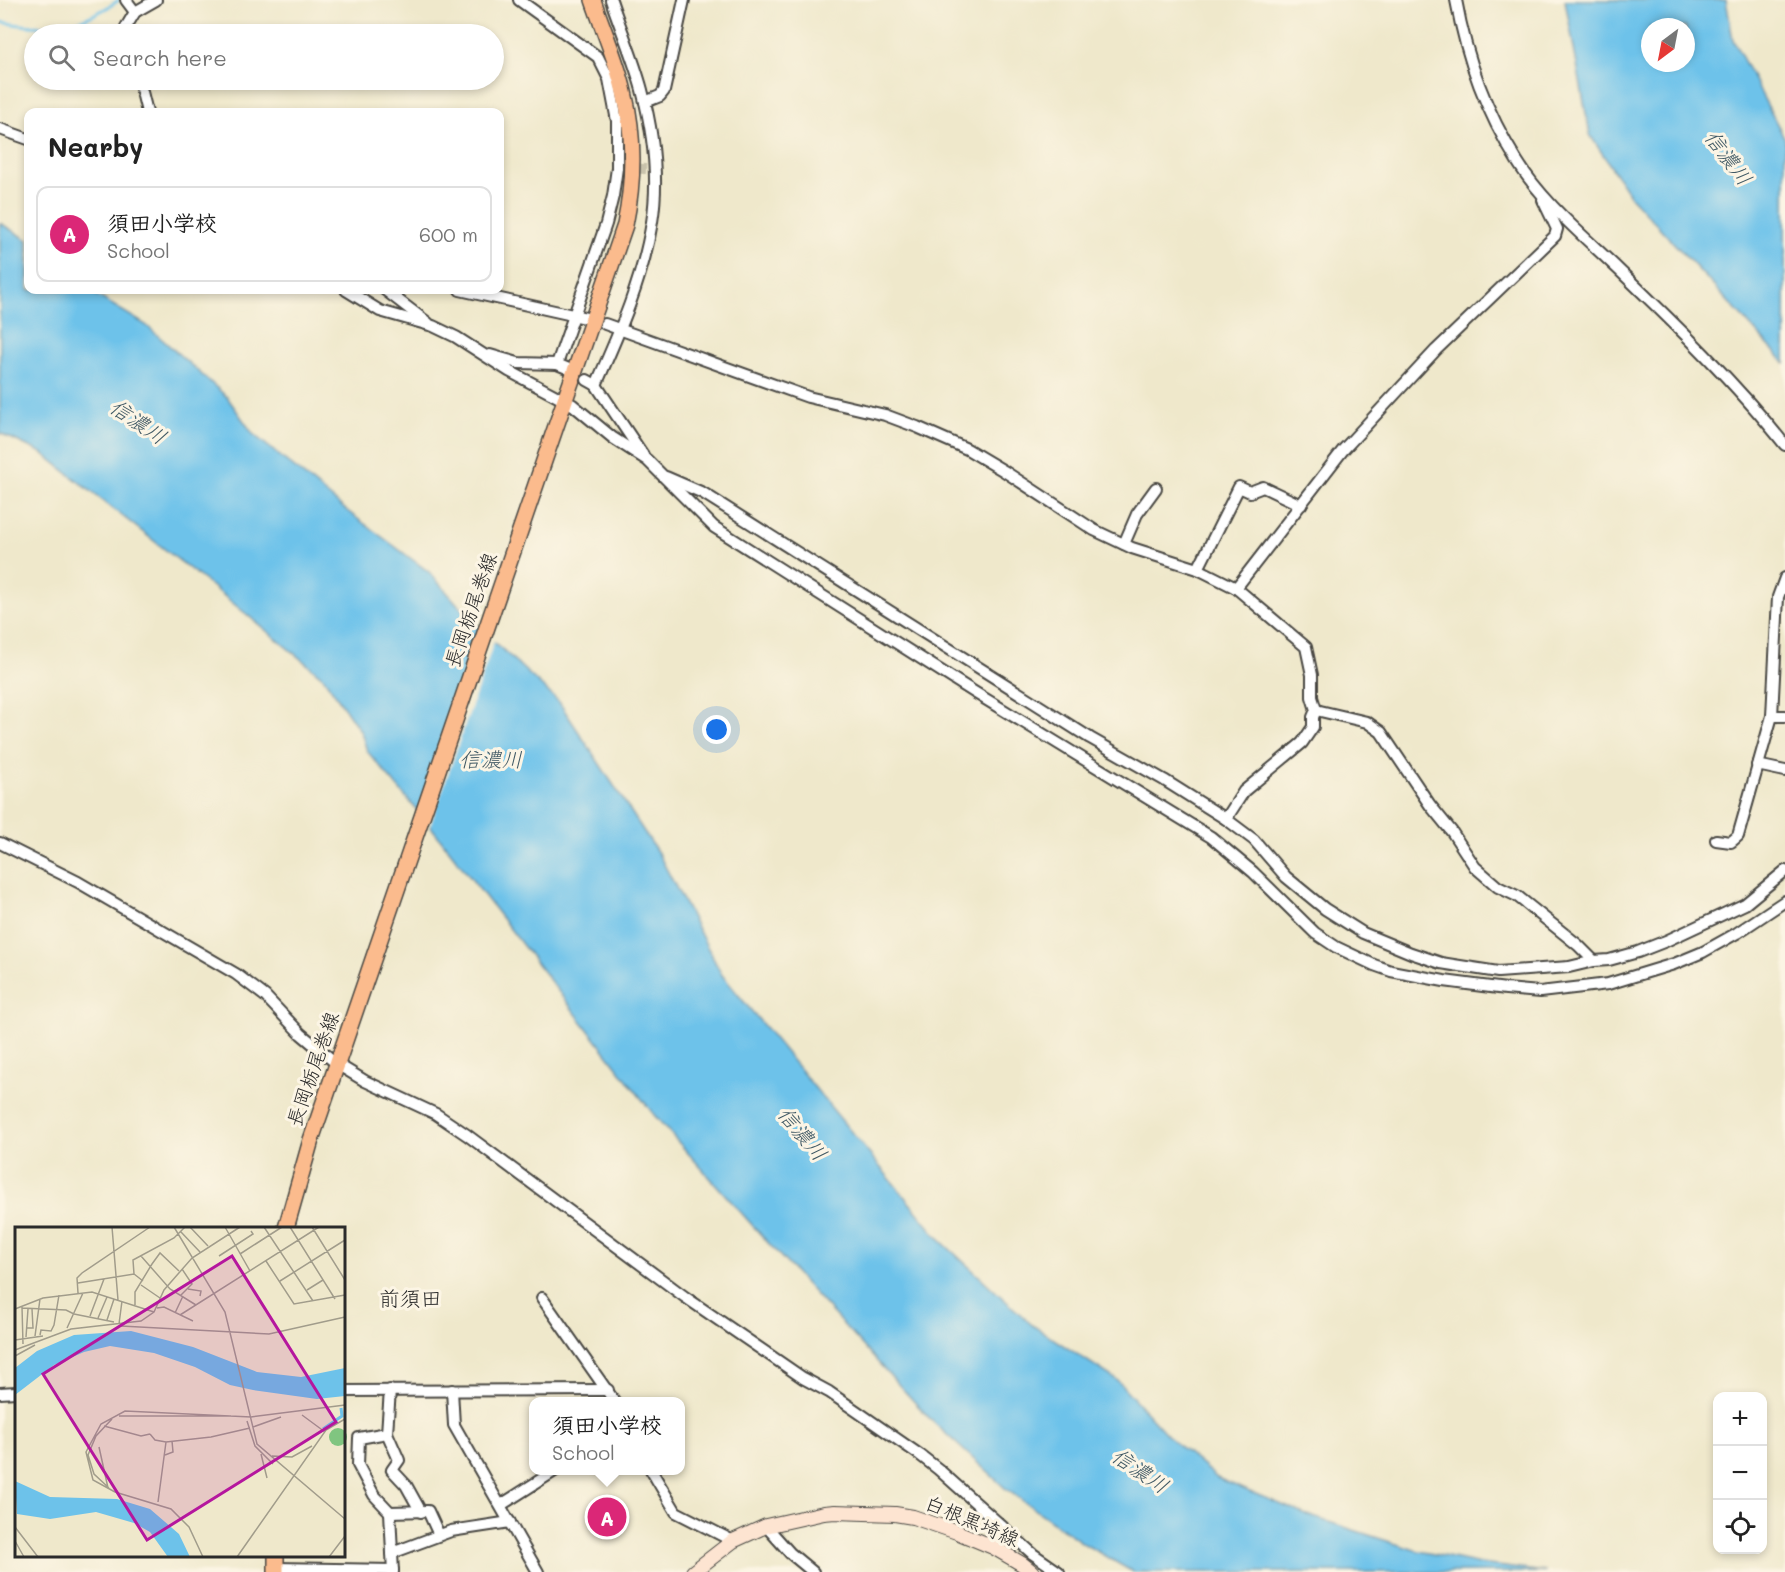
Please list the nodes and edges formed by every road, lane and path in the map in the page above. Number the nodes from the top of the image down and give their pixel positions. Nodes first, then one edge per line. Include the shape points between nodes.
1 (156, 0) edge
2 (519, 0) edge
3 (593, 0) edge
4 (610, 0) edge
5 (684, 0) edge
6 (1456, 0) edge
7 (131, 7) edge
8 (127, 24) edge
9 (627, 47) junction
10 (605, 55) junction
11 (141, 90) edge
12 (645, 102) junction
13 (146, 108) edge
14 (0, 129) edge
15 (24, 138) edge
16 (1538, 189) junction
17 (352, 294) edge
18 (390, 294) edge
19 (479, 294) edge
20 (574, 314) junction
21 (586, 318) dead end
22 (605, 324) dead end
23 (433, 327) junction
24 (620, 330) junction
25 (478, 351) junction
26 (558, 363) junction
27 (569, 369) dead end
28 (563, 408) junction
29 (1785, 445) edge
30 (647, 460) junction
31 (660, 474) junction
32 (1156, 488) dead end
33 (1301, 505) junction
34 (1124, 544) junction
35 (1198, 569) junction
36 (1785, 578) edge
37 (1236, 588) junction
38 (1316, 710) junction
39 (1772, 716) junction
40 (1785, 716) edge
41 (1757, 765) junction
42 (1785, 771) edge
43 (1226, 819) junction
44 (1716, 840) dead end
45 (0, 843) edge
46 (1785, 872) edge
47 (1785, 901) edge
48 (1594, 961) junction
49 (339, 1057) junction
50 (286, 1227) edge
51 (542, 1298) dead end
52 (390, 1390) junction
53 (452, 1390) junction
54 (608, 1390) junction
55 (345, 1391) edge
56 (15, 1392) edge
57 (0, 1393) edge
58 (612, 1397) edge
59 (387, 1433) junction
60 (548, 1475) edge
61 (654, 1475) edge
62 (501, 1505) junction
63 (390, 1512) junction
64 (421, 1512) junction
65 (510, 1522) junction
66 (766, 1526) junction
67 (439, 1535) junction
68 (733, 1541) junction
69 (392, 1552) junction
70 (276, 1565) edge
71 (393, 1571) edge
72 (538, 1572) edge
73 (693, 1572) edge
74 (813, 1572) edge
75 (1032, 1572) edge
76 (1059, 1572) edge

1 - 7 street
2 - 10 street
3 - 10 main road, 長岡栃尾巻線
4 - 9 street
5 - 12 street via 664,91
6 - 16 street via 1470,58 1491,112 1517,161
7 - 8 street
9 - 10 street
9 - 12 street
10 - 20 street via 621,168
10 - 28 main road, 長岡栃尾巻線 via 623,89 632,145 632,186 618,250
11 - 13 street
12 - 24 street via 651,136 650,169 655,180 652,220 645,255
14 - 15 street
16 - 29 street via 1700,349
16 - 33 street via 1557,229 1555,236 1436,350 1343,450
17 - 23 street via 380,311
18 - 23 street
19 - 20 street
20 - 21 street
20 - 26 street
22 - 24 street
23 - 25 street
24 - 30 street via 591,383
24 - 34 street via 808,397 885,415 917,427 967,450 1094,530
25 - 26 street via 518,363
25 - 28 street
26 - 27 street
28 - 30 street
28 - 49 main road, 長岡栃尾巻線
30 - 31 street
31 - 43 street via 704,493 1090,738
31 - 47 street via 714,527 1211,837 1315,933 1374,965 1444,981 1540,992 1608,984 1702,952
32 - 34 street via 1137,514
33 - 35 street via 1263,487 1250,492 1239,487
33 - 37 street
34 - 35 street
35 - 37 street
36 - 39 street via 1778,597
37 - 38 street via 1306,647
38 - 43 street via 1313,727 1302,743 1244,791
38 - 48 street via 1367,722 1381,732 1475,867 1498,887 1517,896
39 - 40 street
39 - 41 street
41 - 42 street
41 - 44 street via 1738,836 1731,842
43 - 48 street via 1254,840 1286,877 1325,909 1363,933 1402,950 1441,963 1498,972 1569,967
45 - 49 street via 78,882 236,974 265,996 306,1039
46 - 48 street via 1745,903 1692,930 1638,952
49 - 50 main road, 長岡栃尾巻線
49 - 76 street via 365,1081 436,1114 685,1297 920,1455 1032,1554
51 - 54 street
52 - 53 street
52 - 55 street
52 - 59 street
53 - 54 street
53 - 62 street via 454,1425
54 - 58 street
56 - 57 street
59 - 63 street via 359,1438 358,1465 374,1495
59 - 64 street via 399,1460 392,1470
60 - 62 street
61 - 68 street via 676,1512
62 - 65 street
63 - 64 street
63 - 69 street
64 - 67 street via 428,1511
65 - 67 street
65 - 72 street
66 - 68 main road, 白根黒埼線
66 - 74 street
66 - 75 main road, 白根黒埼線 via 824,1513 906,1515 993,1547
67 - 69 street
68 - 73 main road, 白根黒埼線
69 - 71 street
70 - 71 street

